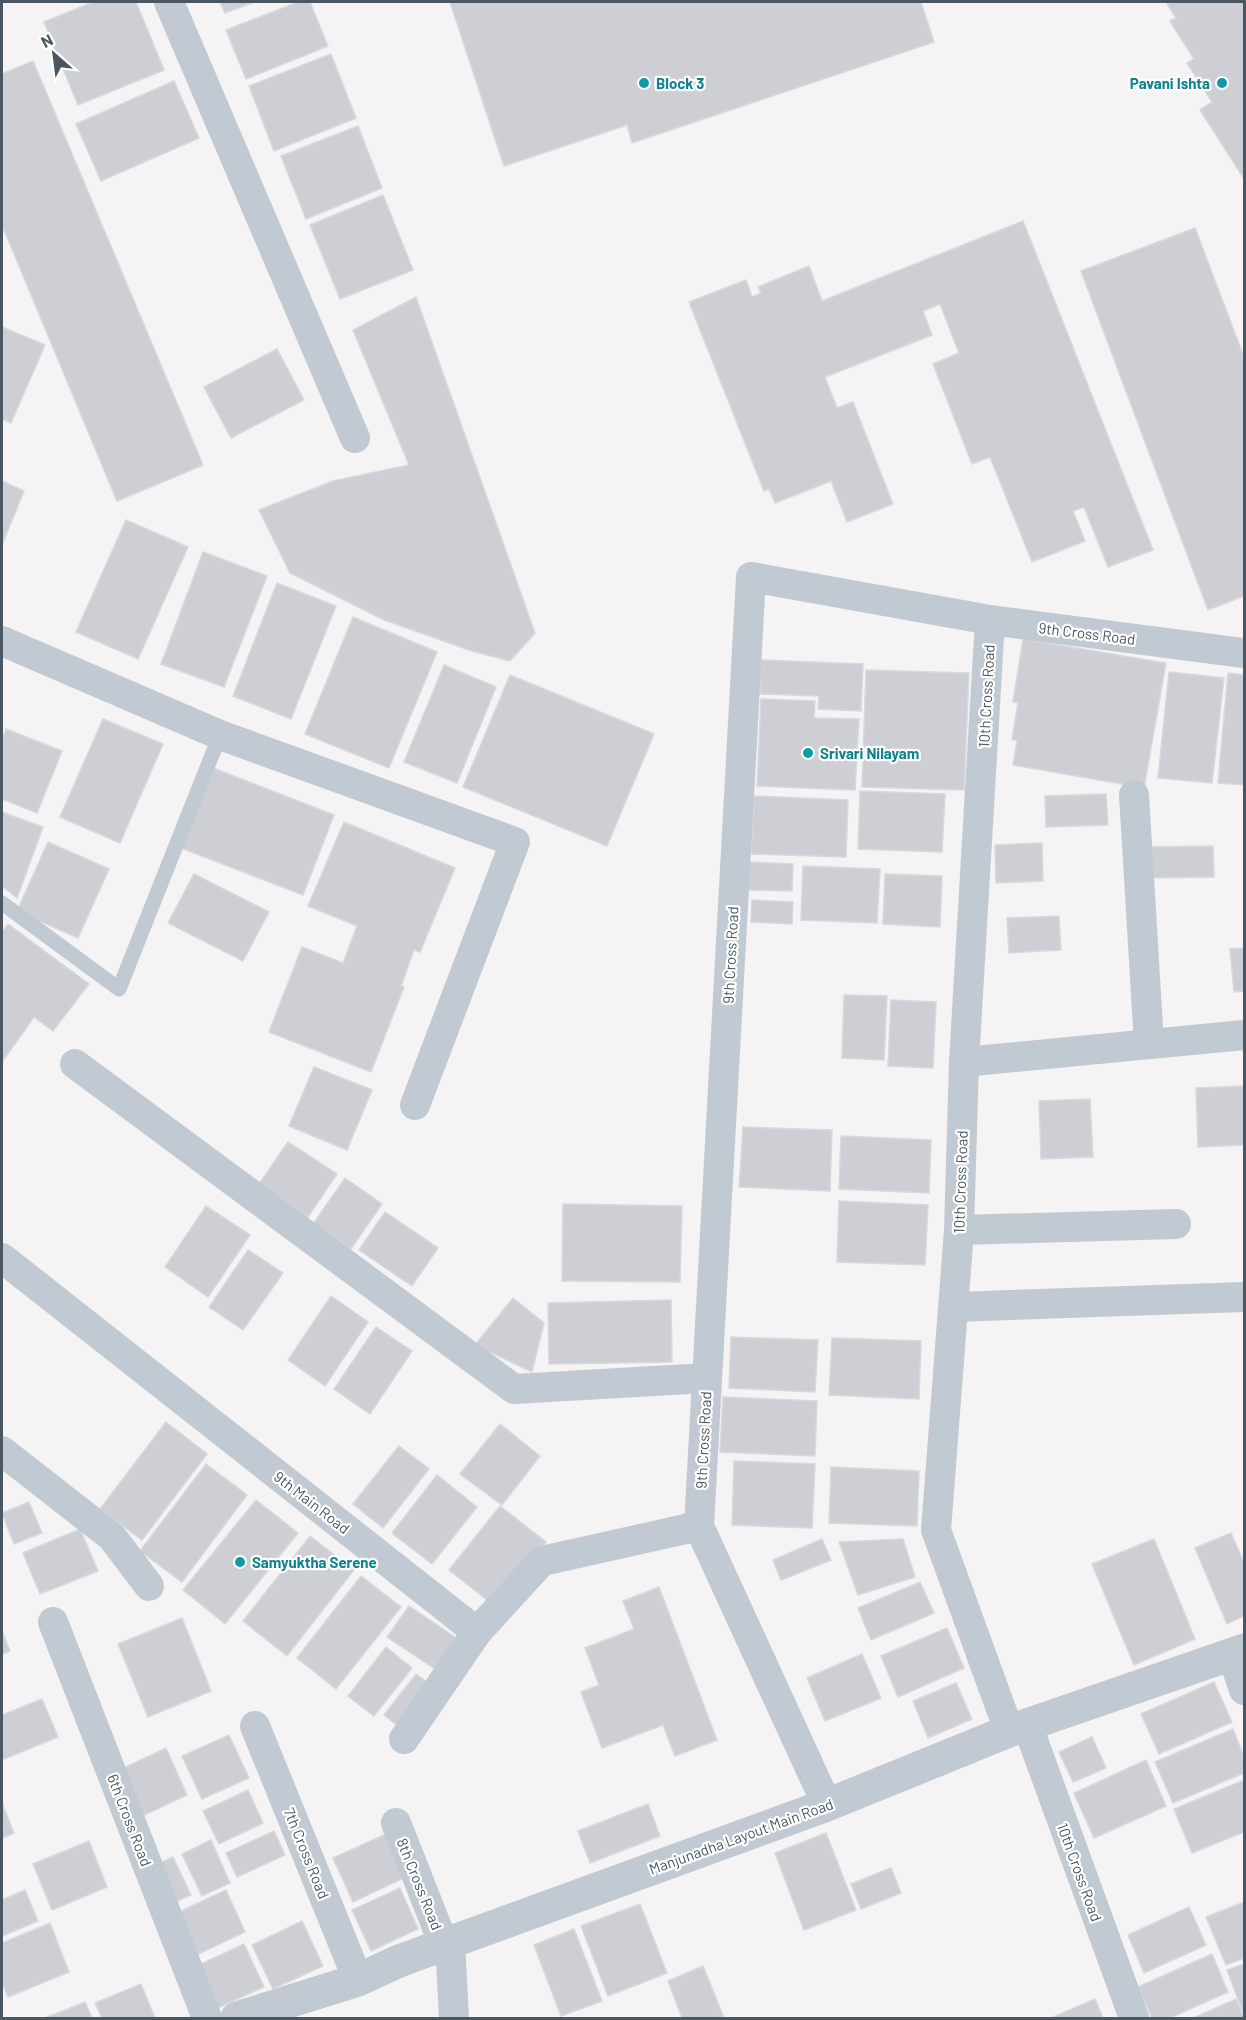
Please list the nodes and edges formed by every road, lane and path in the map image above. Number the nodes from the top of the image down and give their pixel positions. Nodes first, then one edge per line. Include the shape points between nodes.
1 (169, 2) edge
2 (355, 438) dead end
3 (990, 620) junction
4 (5, 646) edge
5 (1245, 653) edge
6 (220, 735) junction
7 (1134, 795) dead end
8 (2, 903) edge
9 (1245, 1035) edge
10 (1149, 1044) junction
11 (964, 1062) junction
12 (75, 1064) dead end
13 (415, 1105) dead end
14 (1176, 1224) dead end
15 (959, 1230) junction
16 (2, 1258) edge
17 (1245, 1297) edge
18 (954, 1307) junction
19 (707, 1378) junction
20 (2, 1451) edge
21 (699, 1526) junction
22 (149, 1586) dead end
23 (53, 1622) dead end
24 (477, 1632) junction
25 (1238, 1652) edge
26 (1245, 1689) edge
27 (255, 1726) dead end
28 (1018, 1728) junction
29 (404, 1739) dead end
30 (827, 1805) junction
31 (396, 1823) dead end
32 (447, 1943) junction
33 (358, 1980) junction
34 (207, 2019) edge
35 (237, 2019) edge
36 (454, 2019) edge
37 (1134, 2019) edge

1 - 2 street
3 - 5 street, 9th Cross Road
3 - 11 street, 10th Cross Road
3 - 19 street, 9th Cross Road via 751,577
4 - 6 street
6 - 8 lane via 119,988
6 - 13 street via 515,842
7 - 10 street
9 - 10 street
10 - 11 street
11 - 15 street, 10th Cross Road
12 - 19 street via 514,1389
14 - 15 street
15 - 18 street, 10th Cross Road
16 - 24 street, 9th Main Road
17 - 18 street
18 - 28 street, 10th Cross Road via 936,1530
19 - 21 street, 9th Cross Road
20 - 22 street via 112,1538
21 - 24 street via 542,1561
21 - 30 street, 9th Cross Road
23 - 34 street, 6th Cross Road
24 - 29 street
25 - 26 street
25 - 28 street, Manjunadha Layout Main Road
27 - 33 street, 7th Cross Road
28 - 30 street, Manjunadha Layout Main Road
28 - 37 street, 10th Cross Road
30 - 32 street, Manjunadha Layout Main Road
31 - 32 street, 8th Cross Road
32 - 33 street, Manjunadha Layout Main Road
32 - 36 street, 8th Cross Road
33 - 35 street, Manjunadha Layout Main Road

